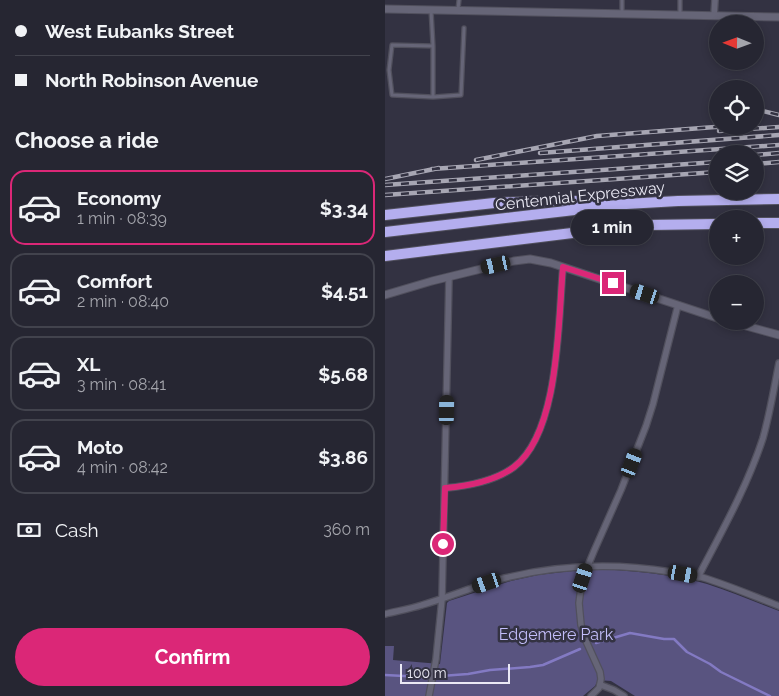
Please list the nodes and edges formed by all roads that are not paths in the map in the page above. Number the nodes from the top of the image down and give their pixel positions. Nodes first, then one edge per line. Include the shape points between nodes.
1 (459, 0) edge
2 (622, 0) edge
3 (680, 0) edge
4 (715, 0) edge
5 (385, 9) edge
6 (431, 10) junction
7 (458, 10) junction
8 (622, 14) junction
9 (680, 15) junction
10 (714, 15) edge
11 (709, 16) edge
12 (764, 17) edge
13 (779, 17) edge
14 (464, 28) dead end
15 (433, 46) junction
16 (433, 97) junction
17 (779, 199) edge
18 (677, 201) junction
19 (385, 215) edge
20 (779, 223) edge
21 (709, 224) edge
22 (764, 224) edge
23 (385, 232) edge
24 (385, 256) edge
25 (563, 267) junction
26 (449, 277) junction
27 (385, 295) edge
28 (679, 305) junction
29 (709, 315) edge
30 (761, 330) edge
31 (779, 335) edge
32 (779, 363) edge
33 (445, 488) junction
34 (587, 567) junction
35 (698, 576) junction
36 (442, 599) junction
37 (779, 606) edge
38 (385, 614) edge
39 (601, 685) junction
40 (429, 696) edge
41 (591, 696) edge
42 (624, 696) edge

1 - 7 lane
2 - 8 lane
3 - 9 lane
4 - 10 street
5 - 6 street
6 - 7 street
6 - 15 lane
7 - 8 street
8 - 9 street
9 - 11 street
12 - 13 street
14 - 16 lane via 461,95
15 - 16 lane
15 - 16 lane via 392,45 389,70 392,95
17 - 18 highway, Centennial Expressway
18 - 19 highway via 494,203
18 - 23 highway, Centennial Expressway
20 - 22 highway
21 - 24 highway via 613,228
25 - 26 street via 522,259
25 - 28 street
25 - 33 street via 554,372 546,411 535,440 521,460 502,474
26 - 27 street
26 - 33 street
28 - 29 street
28 - 34 street via 646,426
30 - 31 street
32 - 35 street via 763,438 736,504
33 - 36 street
34 - 35 street via 651,568
34 - 36 street via 518,575
34 - 39 street via 579,611 586,642 600,672
35 - 37 street
36 - 38 street
36 - 40 street
39 - 41 street
39 - 42 street

